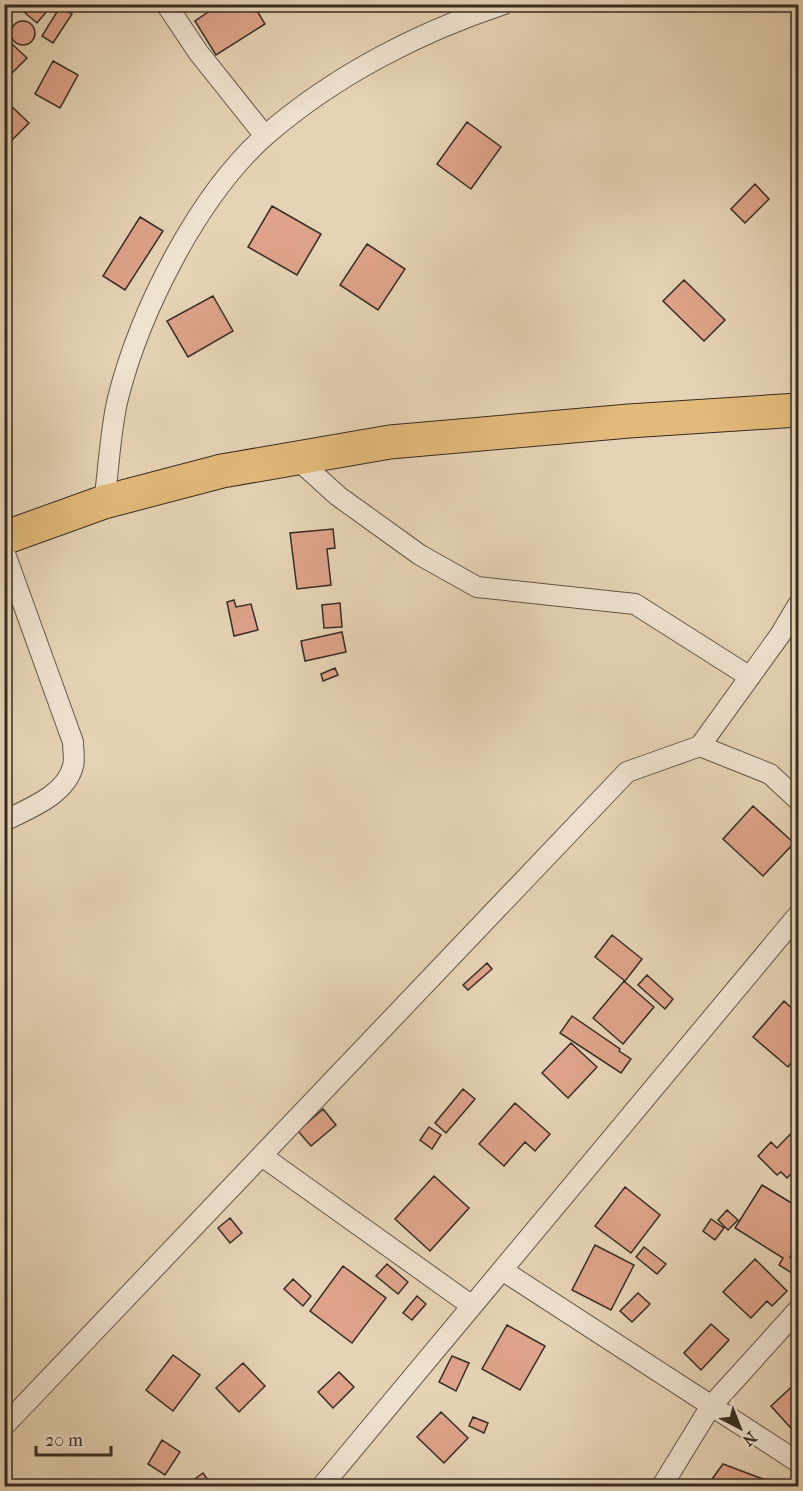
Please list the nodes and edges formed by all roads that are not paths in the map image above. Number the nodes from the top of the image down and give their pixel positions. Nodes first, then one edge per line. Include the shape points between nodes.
1 (166, 4) edge
2 (504, 4) edge
3 (265, 136) junction
4 (798, 410) edge
5 (296, 458) junction
6 (105, 502) junction
7 (4, 538) edge
8 (4, 551) edge
9 (798, 605) edge
10 (750, 677) junction
11 (700, 746) junction
12 (798, 800) edge
13 (4, 821) edge
14 (798, 915) edge
15 (262, 1156) junction
16 (502, 1270) junction
17 (472, 1306) junction
18 (798, 1310) edge
19 (711, 1406) junction
20 (4, 1426) edge
21 (798, 1462) edge
22 (324, 1485) edge
23 (662, 1486) edge

1 - 3 street
2 - 3 street via 405,44 326,90
3 - 6 street via 223,182 165,272 117,399
4 - 5 highway via 390,442
5 - 6 highway via 222,471
5 - 10 street via 338,496 420,555 477,587 635,604
6 - 7 highway
8 - 13 street via 74,742 73,767 60,787
9 - 10 street
10 - 11 street
11 - 12 street via 770,774
11 - 15 street via 627,772
14 - 16 street
15 - 17 street
15 - 20 street
16 - 17 street
16 - 19 street
17 - 22 street
18 - 19 street
19 - 21 street
19 - 23 street

